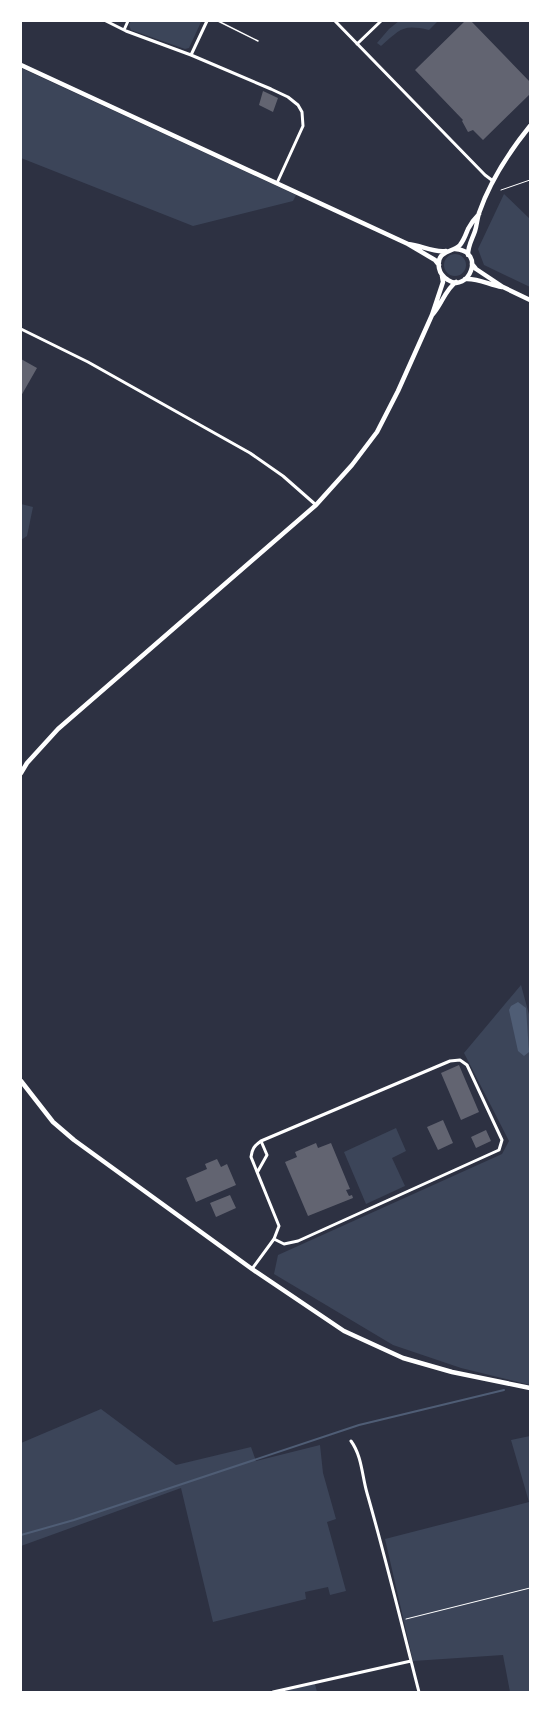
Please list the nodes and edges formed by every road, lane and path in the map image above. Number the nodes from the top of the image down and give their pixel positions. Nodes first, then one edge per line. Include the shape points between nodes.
1 (106, 21) edge
2 (128, 21) edge
3 (207, 21) edge
4 (218, 21) edge
5 (335, 21) edge
6 (381, 21) edge
7 (124, 30) junction
8 (258, 41) dead end
9 (358, 44) junction
10 (191, 54) junction
11 (21, 65) edge
12 (530, 126) edge
13 (530, 180) edge
14 (494, 181) junction
15 (277, 183) junction
16 (501, 190) dead end
17 (479, 214) junction
18 (408, 244) junction
19 (455, 249) junction
20 (446, 251) junction
21 (468, 254) junction
22 (472, 264) junction
23 (439, 265) junction
24 (442, 276) junction
25 (465, 279) junction
26 (456, 282) junction
27 (503, 287) junction
28 (530, 300) edge
29 (432, 315) junction
30 (21, 329) edge
31 (316, 504) junction
32 (21, 773) edge
33 (21, 1081) edge
34 (261, 1142) junction
35 (258, 1171) junction
36 (274, 1239) junction
37 (252, 1269) junction
38 (530, 1388) edge
39 (351, 1441) dead end
40 (530, 1588) edge
41 (402, 1620) junction
42 (411, 1661) junction
43 (273, 1692) edge
44 (419, 1692) edge

1 - 7 street
2 - 7 street
3 - 10 street
4 - 8 lane
5 - 9 street
6 - 9 street
7 - 10 street
9 - 14 street via 485,175
10 - 15 street via 272,89 298,105 302,112 303,126
11 - 15 main road
12 - 14 main road
13 - 16 path
14 - 17 main road
15 - 18 main road
17 - 19 main road
17 - 21 main road
18 - 20 main road via 421,245 439,252
18 - 23 main road
19 - 20 main road
19 - 21 main road via 461,249
20 - 23 main road
21 - 22 main road
22 - 25 main road via 470,274
22 - 27 main road
23 - 24 main road
24 - 26 main road
24 - 29 main road via 443,282
25 - 26 main road
25 - 27 main road via 478,279
26 - 29 main road via 450,286 439,308
27 - 28 main road
29 - 31 main road via 377,432 352,465
30 - 31 street via 88,362 250,454 283,476
31 - 32 main road via 58,729
33 - 37 main road via 53,1122 74,1140
34 - 35 street via 267,1155
34 - 35 street via 252,1149 251,1157
34 - 36 street via 450,1061 460,1060 467,1065 502,1140 499,1150 494,1153 298,1241 284,1244
35 - 36 street via 279,1226
36 - 37 street
37 - 38 main road via 344,1331 403,1358 452,1372
39 - 41 street via 357,1449
40 - 41 path
41 - 42 street
42 - 43 street
42 - 44 street

